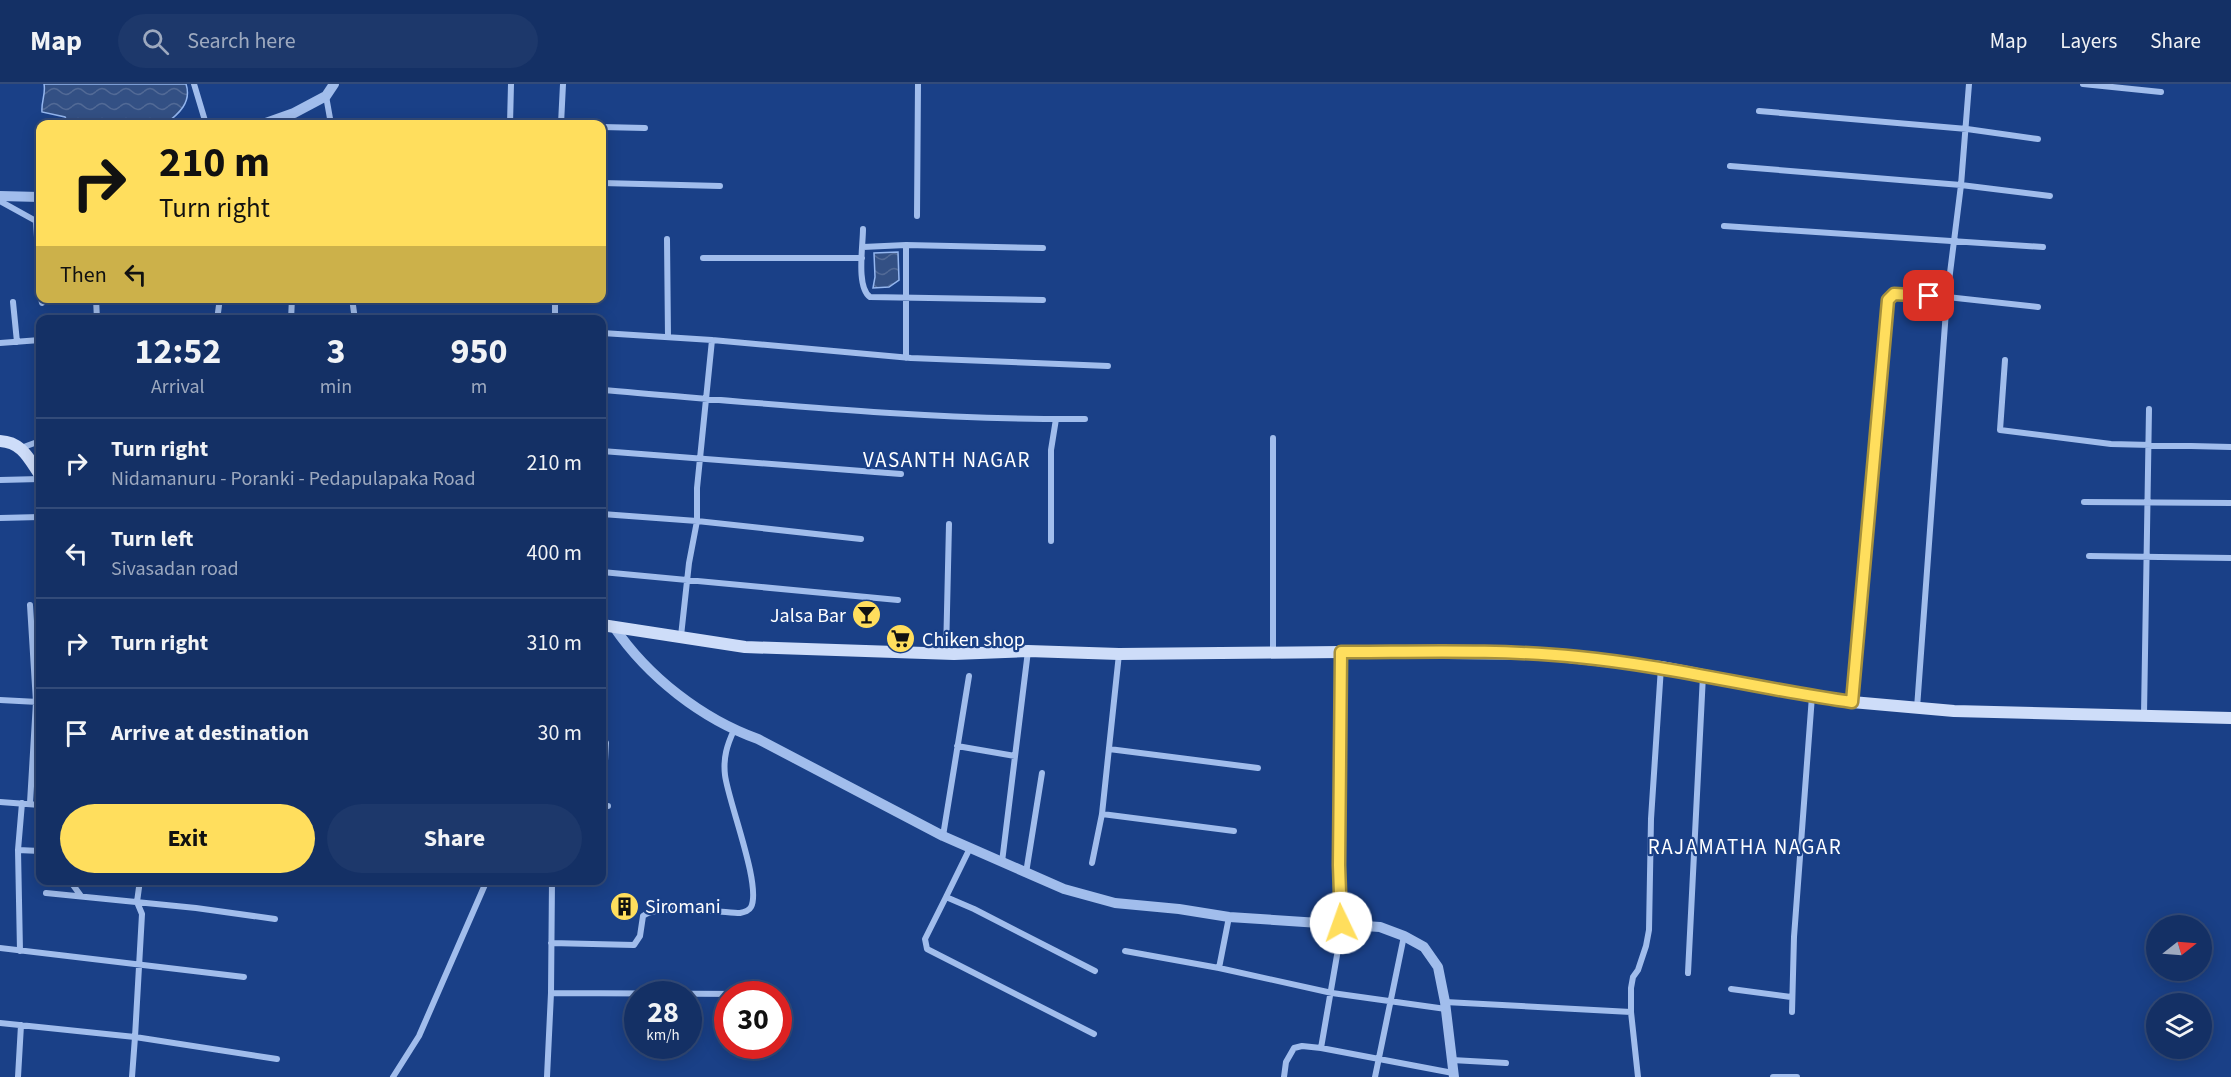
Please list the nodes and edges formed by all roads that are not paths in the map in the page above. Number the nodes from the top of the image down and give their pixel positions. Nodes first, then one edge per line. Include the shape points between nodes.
1 (194, 84) edge
2 (334, 84) edge
3 (511, 84) edge
4 (562, 84) edge
5 (918, 84) edge
6 (1969, 84) edge
7 (2083, 84) edge
8 (2161, 92) dead end
9 (326, 96) junction
10 (1759, 111) dead end
11 (205, 120) edge
12 (274, 120) edge
13 (330, 120) edge
14 (510, 120) edge
15 (561, 120) edge
16 (606, 127) edge
17 (645, 129) dead end
18 (1967, 129) junction
19 (2038, 139) dead end
20 (1730, 166) dead end
21 (606, 183) edge
22 (1961, 185) junction
23 (720, 186) dead end
24 (0, 196) edge
25 (2050, 196) dead end
26 (36, 198) edge
27 (0, 201) edge
28 (917, 216) dead end
29 (36, 219) edge
30 (1724, 226) dead end
31 (863, 229) dead end
32 (667, 239) dead end
33 (1953, 241) junction
34 (906, 245) junction
35 (862, 247) junction
36 (2043, 247) dead end
37 (1043, 248) dead end
38 (703, 258) dead end
39 (862, 258) junction
40 (1947, 297) junction
41 (905, 298) junction
42 (1043, 300) dead end
43 (13, 302) dead end
44 (2038, 307) dead end
45 (606, 333) edge
46 (668, 338) junction
47 (36, 340) edge
48 (712, 340) junction
49 (17, 342) junction
50 (0, 343) edge
51 (906, 358) junction
52 (2005, 360) dead end
53 (1108, 366) dead end
54 (606, 390) edge
55 (706, 400) junction
56 (2149, 409) dead end
57 (1056, 419) junction
58 (1085, 419) dead end
59 (1273, 438) dead end
60 (0, 441) edge
61 (36, 442) edge
62 (2148, 445) junction
63 (2231, 447) edge
64 (20, 448) junction
65 (606, 451) edge
66 (700, 458) junction
67 (36, 471) edge
68 (901, 474) dead end
69 (36, 477) edge
70 (0, 480) edge
71 (2147, 501) junction
72 (2084, 502) dead end
73 (2231, 502) edge
74 (606, 514) edge
75 (36, 517) edge
76 (0, 518) edge
77 (697, 521) junction
78 (949, 524) dead end
79 (861, 538) dead end
80 (1051, 541) dead end
81 (2089, 556) dead end
82 (2146, 557) junction
83 (2231, 558) edge
84 (606, 572) edge
85 (687, 581) junction
86 (898, 600) dead end
87 (30, 605) dead end
88 (608, 626) edge
89 (681, 636) junction
90 (1028, 651) junction
91 (1341, 652) junction
92 (1273, 653) junction
93 (946, 654) junction
94 (1119, 654) junction
95 (1661, 667) junction
96 (1703, 675) junction
97 (969, 676) dead end
98 (36, 678) edge
99 (1812, 696) junction
100 (0, 700) edge
101 (36, 702) edge
102 (1852, 702) junction
103 (1917, 708) junction
104 (2144, 716) junction
105 (2231, 718) edge
106 (734, 730) junction
107 (606, 743) dead end
108 (957, 746) junction
109 (1109, 748) junction
110 (1015, 756) junction
111 (36, 760) edge
112 (606, 761) edge
113 (1258, 768) dead end
114 (1042, 773) dead end
115 (0, 802) edge
116 (22, 803) junction
117 (30, 804) junction
118 (36, 805) edge
119 (1102, 814) junction
120 (1234, 831) dead end
121 (943, 836) junction
122 (971, 847) junction
123 (18, 850) junction
124 (36, 851) edge
125 (1002, 862) junction
126 (1092, 862) dead end
127 (1026, 873) junction
128 (73, 885) edge
129 (139, 885) edge
130 (484, 885) edge
131 (552, 885) edge
132 (46, 893) dead end
133 (81, 896) junction
134 (946, 897) junction
135 (137, 902) junction
136 (1229, 917) junction
137 (275, 919) dead end
138 (1341, 923) junction
139 (1404, 936) junction
140 (551, 943) junction
141 (0, 948) edge
142 (20, 951) junction
143 (1125, 951) dead end
144 (138, 966) junction
145 (1219, 968) junction
146 (1095, 971) dead end
147 (1688, 973) dead end
148 (244, 977) dead end
149 (1731, 989) dead end
150 (551, 993) junction
151 (1332, 993) junction
152 (714, 994) edge
153 (1791, 997) junction
154 (1389, 1000) junction
155 (1445, 1005) junction
156 (1631, 1012) junction
157 (1792, 1012) dead end
158 (0, 1023) edge
159 (21, 1025) junction
160 (1094, 1034) dead end
161 (135, 1037) junction
162 (1321, 1048) junction
163 (277, 1059) dead end
164 (1379, 1060) junction
165 (1452, 1060) junction
166 (1506, 1063) dead end
167 (1453, 1075) edge
168 (18, 1077) edge
169 (132, 1077) edge
170 (393, 1077) edge
171 (547, 1077) edge
172 (1284, 1077) edge
173 (1375, 1077) edge
174 (1638, 1077) edge
175 (1773, 1077) edge
176 (1797, 1077) edge

1 - 11 street
2 - 9 street
3 - 14 street
4 - 15 street
5 - 28 street
6 - 18 street
7 - 8 street
9 - 12 street
9 - 13 street
10 - 18 street
16 - 17 street
18 - 19 street
18 - 22 street
20 - 22 street
21 - 23 street
22 - 25 street
22 - 33 street
24 - 26 street
27 - 29 street
30 - 33 street
31 - 35 street
32 - 46 street
33 - 36 street
33 - 40 street
34 - 35 street
34 - 37 street
34 - 41 street
35 - 39 street
38 - 39 street
39 - 41 street via 866,294
40 - 44 street
40 - 102 street via 1894,294 1888,300
40 - 103 street
41 - 42 street
41 - 51 street
43 - 49 street
45 - 46 street
46 - 48 street
47 - 49 street
48 - 51 street
48 - 55 street
49 - 50 street
51 - 53 street
52 - 62 street via 2000,430
54 - 55 street
55 - 57 street via 863,412
55 - 66 street
56 - 62 street
57 - 58 street
57 - 80 street via 1051,450
59 - 92 street
60 - 64 main road via 12,441
61 - 64 street
62 - 63 street
62 - 71 street
64 - 67 main road
65 - 66 street
66 - 68 street
66 - 77 street
69 - 70 street
71 - 72 street
71 - 73 street
71 - 82 street
74 - 77 street
75 - 76 street
77 - 79 street
77 - 85 street
78 - 93 street
81 - 82 street
82 - 83 street
82 - 104 street
84 - 85 street
85 - 86 street
85 - 89 street
87 - 98 street
88 - 89 main road
88 - 106 street via 675,692
89 - 93 main road via 745,647
90 - 93 main road
90 - 94 main road
90 - 110 street
91 - 92 main road
91 - 95 main road via 1541,654
91 - 138 street
92 - 94 main road
94 - 109 street
95 - 96 main road
95 - 156 street via 1651,819 1649,930 1633,977
96 - 99 main road
96 - 147 street
97 - 108 street
99 - 102 main road
99 - 153 street
100 - 101 street
102 - 103 main road
103 - 104 main road
104 - 105 main road
106 - 121 street
106 - 140 street via 725,750 724,772 754,893 751,908 740,913 650,912 643,916 640,936 634,945
107 - 112 street
108 - 110 street
108 - 121 street
109 - 113 street
109 - 119 street
110 - 125 street
111 - 117 street
114 - 127 street
115 - 116 street
116 - 117 street
116 - 123 street
117 - 118 street
119 - 120 street
119 - 126 street
121 - 122 street
122 - 125 street
122 - 134 street
123 - 124 street
123 - 142 street
125 - 127 street
127 - 136 street via 1064,889 1115,903
128 - 133 street
129 - 135 street
130 - 170 street via 419,1036
131 - 140 street
132 - 133 street
133 - 135 street
134 - 146 street
134 - 160 street via 925,939 927,949
135 - 137 street
135 - 144 street via 142,914
136 - 138 street
136 - 145 street
138 - 139 street via 1380,927
138 - 151 street
139 - 154 street
139 - 155 street via 1430,954 1438,968
140 - 150 street
141 - 142 street
142 - 144 street
143 - 145 street
144 - 148 street
144 - 161 street
145 - 151 street
149 - 153 street
150 - 152 street
150 - 171 street
151 - 154 street
151 - 162 street
153 - 157 street
154 - 155 street
154 - 164 street
155 - 156 street
155 - 165 street
156 - 174 street
158 - 159 street
159 - 161 street
159 - 168 street
161 - 163 street
161 - 169 street
162 - 164 street
162 - 172 street via 1294,1048
164 - 167 street
164 - 173 street
165 - 166 street
165 - 167 street
175 - 176 street

